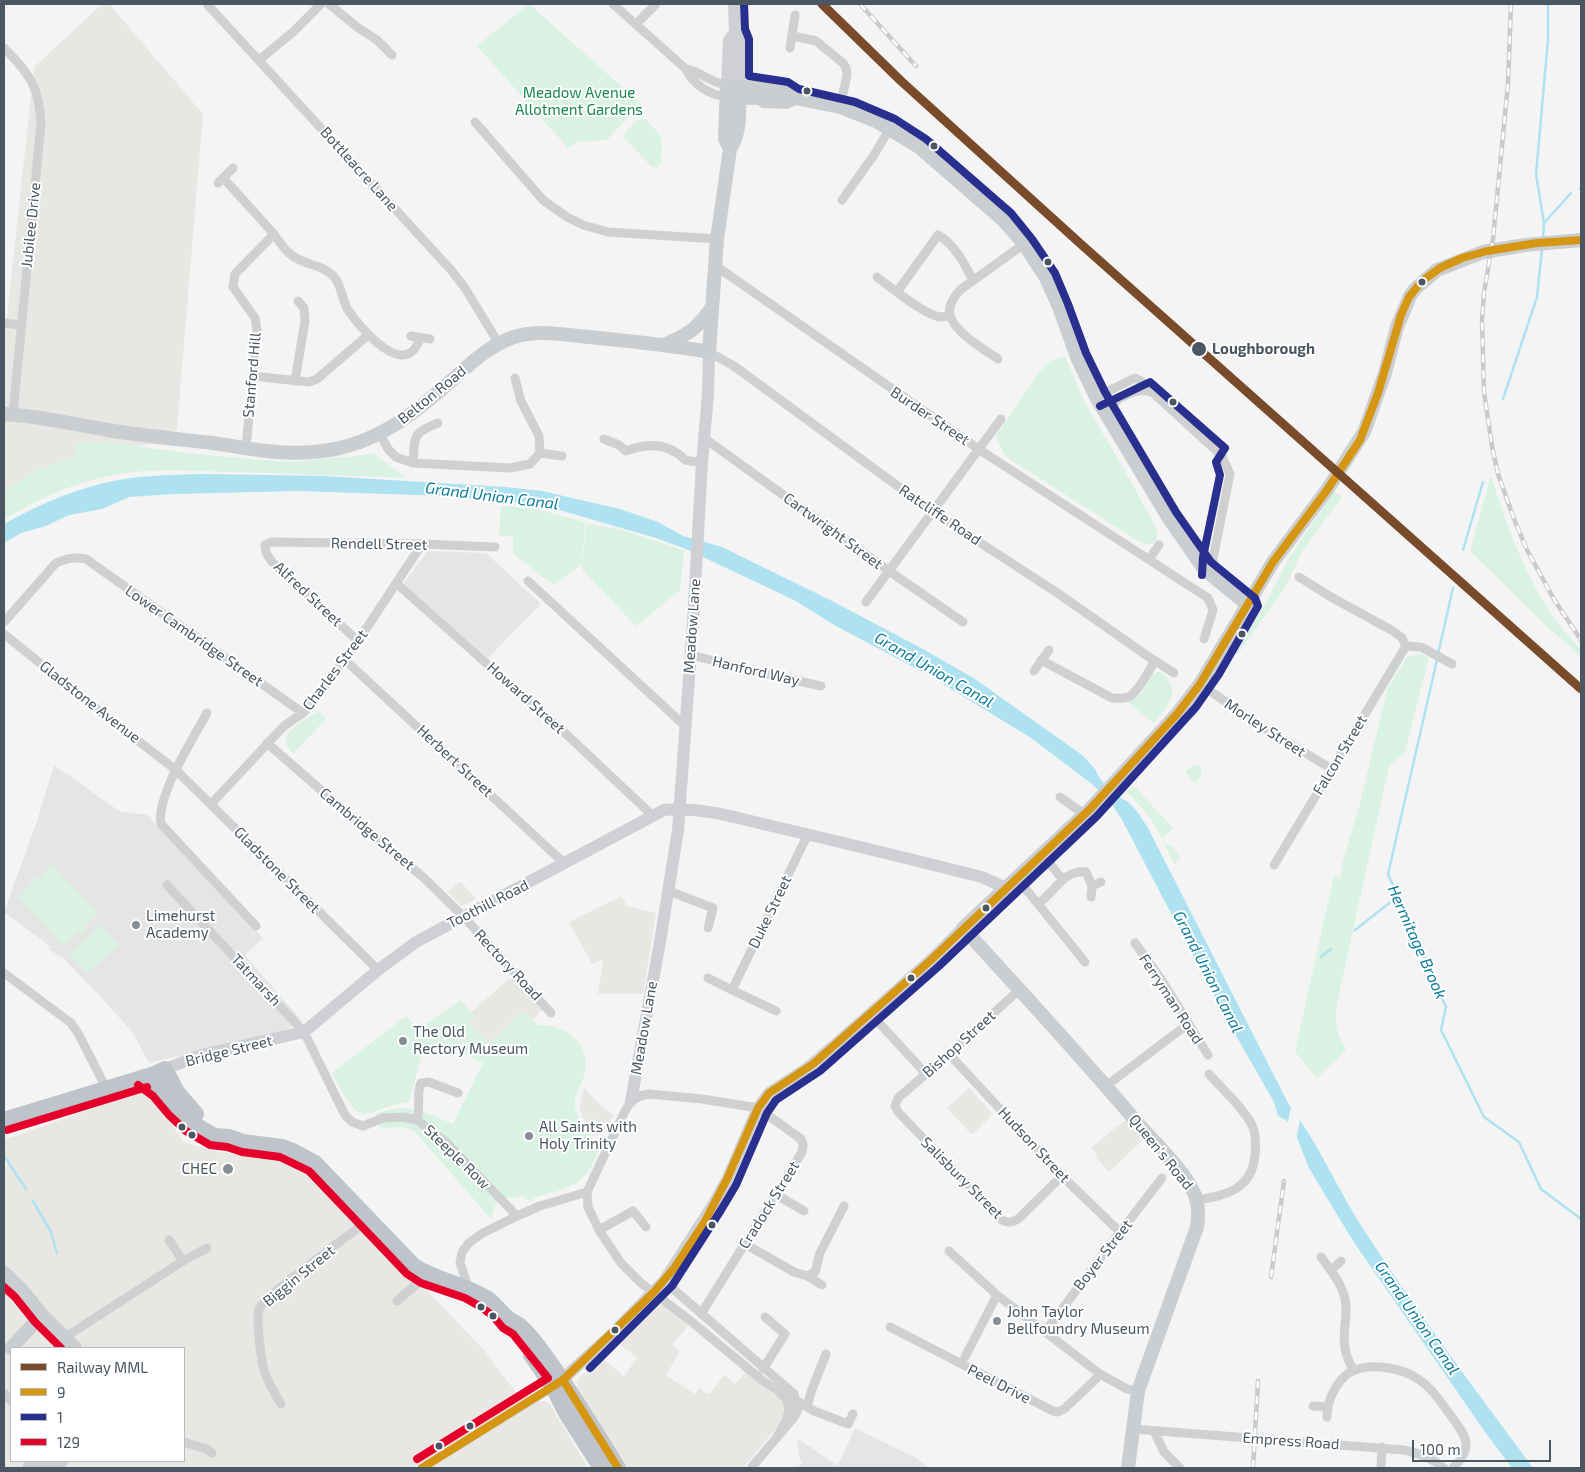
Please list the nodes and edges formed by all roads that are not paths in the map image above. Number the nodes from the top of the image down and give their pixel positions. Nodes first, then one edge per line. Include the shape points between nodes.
1 (207, 4) edge
2 (321, 4) edge
3 (330, 4) edge
4 (614, 4) edge
5 (656, 4) edge
6 (734, 4) edge
7 (796, 15) dead end
8 (636, 24) junction
9 (793, 36) junction
10 (4, 48) edge
11 (790, 48) dead end
12 (392, 55) dead end
13 (259, 60) junction
14 (733, 91) junction
15 (795, 98) junction
16 (764, 101) junction
17 (840, 107) junction
18 (739, 115) junction
19 (475, 122) dead end
20 (890, 128) junction
21 (730, 148) junction
22 (233, 168) dead end
23 (842, 200) dead end
24 (274, 234) junction
25 (716, 239) junction
26 (1579, 240) edge
27 (1024, 244) junction
28 (716, 266) junction
29 (877, 277) dead end
30 (973, 280) junction
31 (897, 292) junction
32 (298, 302) dead end
33 (713, 306) junction
34 (950, 314) junction
35 (4, 323) edge
36 (21, 326) junction
37 (368, 334) junction
38 (430, 339) dead end
39 (498, 344) junction
40 (665, 344) junction
41 (709, 352) junction
42 (998, 360) dead end
43 (252, 376) junction
44 (515, 378) dead end
45 (295, 381) junction
46 (1152, 392) junction
47 (1100, 403) junction
48 (8, 414) edge
49 (1001, 419) dead end
50 (438, 423) dead end
51 (380, 434) junction
52 (704, 438) junction
53 (604, 439) dead end
54 (246, 448) junction
55 (980, 450) junction
56 (540, 453) junction
57 (562, 456) dead end
58 (413, 463) junction
59 (702, 463) junction
60 (933, 512) junction
61 (422, 544) junction
62 (1159, 544) dead end
63 (264, 545) joint
64 (495, 547) dead end
65 (1149, 559) junction
66 (889, 571) junction
67 (1212, 576) junction
68 (1299, 577) dead end
69 (528, 581) dead end
70 (397, 584) junction
71 (866, 602) dead end
72 (1248, 605) junction
73 (4, 622) edge
74 (963, 622) dead end
75 (4, 634) edge
76 (1204, 639) dead end
77 (358, 641) junction
78 (1406, 646) junction
79 (1048, 650) dead end
80 (690, 655) junction
81 (344, 659) junction
82 (1041, 660) junction
83 (1155, 661) junction
84 (1452, 664) dead end
85 (1034, 671) dead end
86 (1174, 673) dead end
87 (1200, 684) junction
88 (821, 686) dead end
89 (207, 713) dead end
90 (303, 713) junction
91 (685, 726) junction
92 (267, 744) junction
93 (1332, 769) junction
94 (176, 770) junction
95 (1060, 797) dead end
96 (211, 804) junction
97 (680, 808) junction
98 (1087, 811) junction
99 (652, 815) junction
100 (808, 834) junction
101 (1042, 854) junction
102 (565, 864) junction
103 (1274, 865) dead end
104 (1063, 880) junction
105 (1101, 882) dead end
106 (167, 885) dead end
107 (1092, 886) junction
108 (1006, 888) junction
109 (1026, 888) dead end
110 (669, 891) junction
111 (1092, 897) dead end
112 (1038, 904) junction
113 (464, 917) junction
114 (256, 926) dead end
115 (708, 928) dead end
116 (963, 928) junction
117 (1134, 943) dead end
118 (1085, 962) dead end
119 (378, 970) junction
120 (4, 973) edge
121 (708, 978) dead end
122 (1020, 989) junction
123 (732, 990) junction
124 (776, 1011) dead end
125 (870, 1012) junction
126 (551, 1013) dead end
127 (1188, 1024) junction
128 (308, 1030) junction
129 (949, 1054) junction
130 (1208, 1055) dead end
131 (165, 1069) junction
132 (926, 1074) junction
133 (1209, 1074) dead end
134 (144, 1077) junction
135 (1106, 1086) junction
136 (106, 1088) junction
137 (458, 1093) dead end
138 (898, 1098) joint
139 (631, 1101) junction
140 (758, 1108) junction
141 (388, 1118) joint
142 (4, 1120) edge
143 (417, 1120) junction
144 (229, 1137) junction
145 (1062, 1176) junction
146 (1162, 1178) dead end
147 (588, 1192) junction
148 (775, 1194) junction
149 (1197, 1200) junction
150 (844, 1206) dead end
151 (804, 1211) dead end
152 (517, 1216) junction
153 (370, 1219) junction
154 (646, 1227) dead end
155 (599, 1230) junction
156 (1121, 1233) junction
157 (169, 1240) dead end
158 (745, 1244) junction
159 (207, 1248) dead end
160 (949, 1251) dead end
161 (1321, 1257) dead end
162 (183, 1261) junction
163 (1341, 1261) dead end
164 (1331, 1270) junction
165 (4, 1273) edge
166 (426, 1274) junction
167 (807, 1276) junction
168 (664, 1281) junction
169 (822, 1285) dead end
170 (469, 1289) junction
171 (654, 1292) junction
172 (997, 1295) junction
173 (397, 1301) dead end
174 (701, 1314) junction
175 (42, 1315) junction
176 (765, 1317) dead end
177 (890, 1327) dead end
178 (1045, 1332) junction
179 (64, 1338) junction
180 (12, 1347) edge
181 (74, 1347) edge
182 (826, 1354) dead end
183 (964, 1357) dead end
184 (763, 1369) junction
185 (1353, 1370) junction
186 (1100, 1374) junction
187 (558, 1384) junction
188 (1138, 1391) junction
189 (797, 1401) junction
190 (281, 1404) dead end
191 (807, 1406) junction
192 (1313, 1406) dead end
193 (852, 1414) dead end
194 (1133, 1429) junction
195 (1154, 1431) junction
196 (776, 1438) junction
197 (185, 1442) edge
198 (1382, 1447) junction
199 (212, 1453) dead end
200 (55, 1462) edge
201 (29, 1468) edge
202 (422, 1468) edge
203 (601, 1468) edge
204 (618, 1468) edge
205 (751, 1468) edge
206 (1128, 1468) edge
207 (1180, 1468) edge
208 (1381, 1468) edge
209 (1444, 1468) edge
210 (1453, 1468) edge

1 - 13 street, Bottleacre Lane
2 - 13 street
3 - 12 street
4 - 8 street
5 - 8 street
6 - 14 street, Meadow Lane via 735,32 739,40
7 - 9 street
8 - 14 street via 707,91 719,96
9 - 11 street
9 - 17 street via 816,41 843,63 846,82
10 - 36 street, Jubilee Drive via 30,77 40,105 42,124
13 - 39 street, Bottleacre Lane via 451,270
14 - 15 main road via 785,91
14 - 16 main road
14 - 18 main road, Meadow Lane
14 - 21 main road, Meadow Lane via 725,139
15 - 16 main road via 786,102
15 - 17 main road
16 - 18 main road via 746,108
17 - 20 main road
18 - 21 main road, Meadow Lane via 736,140
19 - 25 street via 542,200 583,225 608,232
20 - 23 street
20 - 27 main road via 919,146 969,188
21 - 25 main road, Meadow Lane
22 - 24 street via 221,180
24 - 37 street via 295,258 326,270 336,279 347,309
24 - 43 street, Stanford Hill via 235,274 233,287 255,318 257,330
25 - 28 main road, Meadow Lane
26 - 72 main road via 1501,248 1470,256 1436,270 1416,288 1396,327 1385,373 1360,440 1273,562
27 - 30 street
27 - 47 main road via 1046,278 1077,357
28 - 33 main road, Meadow Lane
28 - 55 street, Burder Street
29 - 31 street
30 - 31 street via 963,261 938,235
30 - 34 street via 953,300
31 - 34 street via 933,315 943,317
32 - 45 street via 304,308 305,321
33 - 40 main road via 689,334
33 - 41 main road, Meadow Lane
34 - 42 street via 965,336
35 - 36 street
36 - 48 street, Jubilee Drive
37 - 38 street via 394,355 402,356 417,348 415,337
37 - 45 street via 317,379
39 - 40 main road, Belton Road via 533,334
39 - 51 main road, Belton Road via 414,413
40 - 41 main road, Belton Road
41 - 52 street, Meadow Lane
41 - 60 street, Ratcliffe Road via 734,366
43 - 45 street
43 - 54 street, Stanford Hill
44 - 56 street via 521,401 540,436
46 - 47 street via 1133,391
46 - 47 street via 1135,378
46 - 67 street via 1222,456 1230,474
47 - 67 main road via 1168,517
48 - 54 main road, Belton Road via 33,415 110,430
49 - 55 street
50 - 58 street via 420,430 415,438
51 - 54 main road, Belton Road via 362,442 322,451 279,452
51 - 58 street via 396,457
52 - 59 street, Meadow Lane
52 - 66 street, Cartwright Street
53 - 59 street via 626,451 657,445 678,452 684,460
55 - 60 street
55 - 65 street, Burder Street
56 - 57 street
56 - 58 street via 530,464 510,468
59 - 80 street, Meadow Lane
60 - 66 street
60 - 83 street, Ratcliffe Road
61 - 63 street, Rendell Street via 271,542
61 - 64 street, Rendell Street
61 - 70 street, Charles Street
62 - 65 street
63 - 77 street, Alfred Street via 273,563
65 - 76 street, Burder Street via 1208,598 1217,611
66 - 71 street
66 - 74 street, Cartwright Street
67 - 72 main road
68 - 78 street via 1393,631
69 - 91 street
70 - 77 street, Charles Street
70 - 99 street, Howard Street
72 - 87 main road
73 - 90 street, Lower Cambridge Street via 56,563 66,558 86,559
75 - 94 street, Gladstone Avenue
77 - 81 street, Charles Street
78 - 84 street via 1421,647
78 - 93 street, Falcon Street
79 - 82 street
80 - 88 street, Hanford Way
80 - 91 street, Meadow Lane
81 - 90 street, Charles Street
81 - 102 street, Herbert Street
82 - 83 street via 1112,698 1124,699 1135,692
82 - 85 street
83 - 86 street, Ratcliffe Road
87 - 93 street, Morley Street via 1262,727
87 - 98 main road via 1177,714
89 - 94 street
90 - 92 street, Charles Street via 284,726
91 - 97 street, Meadow Lane
92 - 96 street, Charles Street
92 - 113 street, Cambridge Street via 424,878
93 - 103 street, Falcon Street
94 - 96 street, Gladstone Street
94 - 114 street via 161,808 161,824
95 - 98 street
96 - 119 street, Gladstone Street
97 - 99 street, Toothill Road
97 - 100 street
97 - 110 street, Meadow Lane
98 - 101 main road
99 - 102 street, Toothill Road
100 - 108 street via 982,877
100 - 123 street, Duke Street
101 - 104 street
101 - 108 main road
102 - 113 street, Toothill Road
104 - 107 street via 1073,873 1086,872
104 - 112 street
105 - 107 street
106 - 128 street, Tatmarsh
107 - 111 street
108 - 116 main road
109 - 112 street
110 - 115 street via 712,908
110 - 139 street, Meadow Lane
112 - 118 street
113 - 119 street, Toothill Road via 416,942
113 - 126 street, Rectory Road
116 - 122 main road, Queen's Road
116 - 125 street
117 - 127 street, Ferryman Road via 1162,979
119 - 128 street, Toothill Road
120 - 136 street via 71,1022
121 - 123 street
122 - 129 street, Bishop Street
122 - 135 main road, Queen's Road
123 - 124 street
125 - 132 street
125 - 140 street via 813,1064 770,1093
127 - 130 street, Ferryman Road
127 - 135 street
128 - 131 street, Bridge Street via 201,1055
128 - 141 street, Tatmarsh via 345,1115 363,1126
129 - 132 street, Bishop Street
129 - 145 street, Hudson Street
131 - 134 highway, Bridge Street
131 - 144 highway via 186,1104
132 - 138 street, Bishop Street
133 - 149 street via 1253,1126 1255,1161 1245,1183 1236,1190
134 - 136 highway, Bridge Street
134 - 144 highway via 192,1123 214,1136
135 - 149 main road, Queen's Road via 1181,1172
136 - 142 highway, Bridge Street
137 - 143 street via 429,1082 421,1083
138 - 145 street, Salisbury Street via 895,1106 898,1112 1006,1222 1018,1219
139 - 140 street via 649,1094
139 - 147 street
140 - 148 street, Cradock Street via 795,1134 803,1145 802,1152
140 - 168 street via 727,1180
141 - 143 street, Steeple Row
143 - 152 street, Steeple Row via 446,1142
144 - 153 highway via 282,1147 315,1163
145 - 156 street, Hudson Street
146 - 156 street, Boyer Street
147 - 152 street
147 - 155 street via 588,1207
148 - 151 street
148 - 158 street, Cradock Street
149 - 188 main road, Queen's Road via 1197,1226
150 - 167 street via 820,1253 815,1272
152 - 170 street via 481,1234 462,1252 460,1263
153 - 166 highway via 414,1266
153 - 190 street, Biggin Street via 264,1301 260,1308 264,1372
154 - 155 street via 633,1211
155 - 171 street via 621,1263
156 - 178 street, Boyer Street
157 - 162 street
158 - 167 street
158 - 174 street, Cradock Street
159 - 162 street
160 - 172 street
161 - 164 street
162 - 179 street
163 - 164 street
164 - 185 street via 1344,1296 1345,1349
165 - 175 main road
166 - 170 highway
166 - 173 street
167 - 169 street
168 - 171 street
168 - 174 street
170 - 187 highway via 488,1299 509,1320 513,1330
171 - 187 street
171 - 196 street via 787,1400 786,1421
172 - 178 street
172 - 183 street
174 - 184 street
175 - 179 main road
175 - 180 main road
176 - 184 street via 785,1334
177 - 186 street, Peel Drive via 1053,1412 1064,1408
178 - 186 street
179 - 181 main road
182 - 191 street
184 - 189 street via 788,1388
185 - 192 street via 1334,1388 1327,1412
185 - 210 street via 1380,1367 1401,1371 1428,1387 1466,1436 1463,1458
186 - 188 street
187 - 202 street
187 - 203 highway via 566,1412
187 - 204 highway
188 - 194 main road, Queen's Road
189 - 191 street
189 - 196 street via 795,1416
191 - 193 street via 848,1424
194 - 195 street, Empress Road
194 - 206 main road, Queen's Road
195 - 198 street, Empress Road
195 - 207 street via 1164,1452
196 - 205 street
197 - 199 street
198 - 208 street
198 - 209 street, Empress Road via 1419,1453
200 - 201 main road

